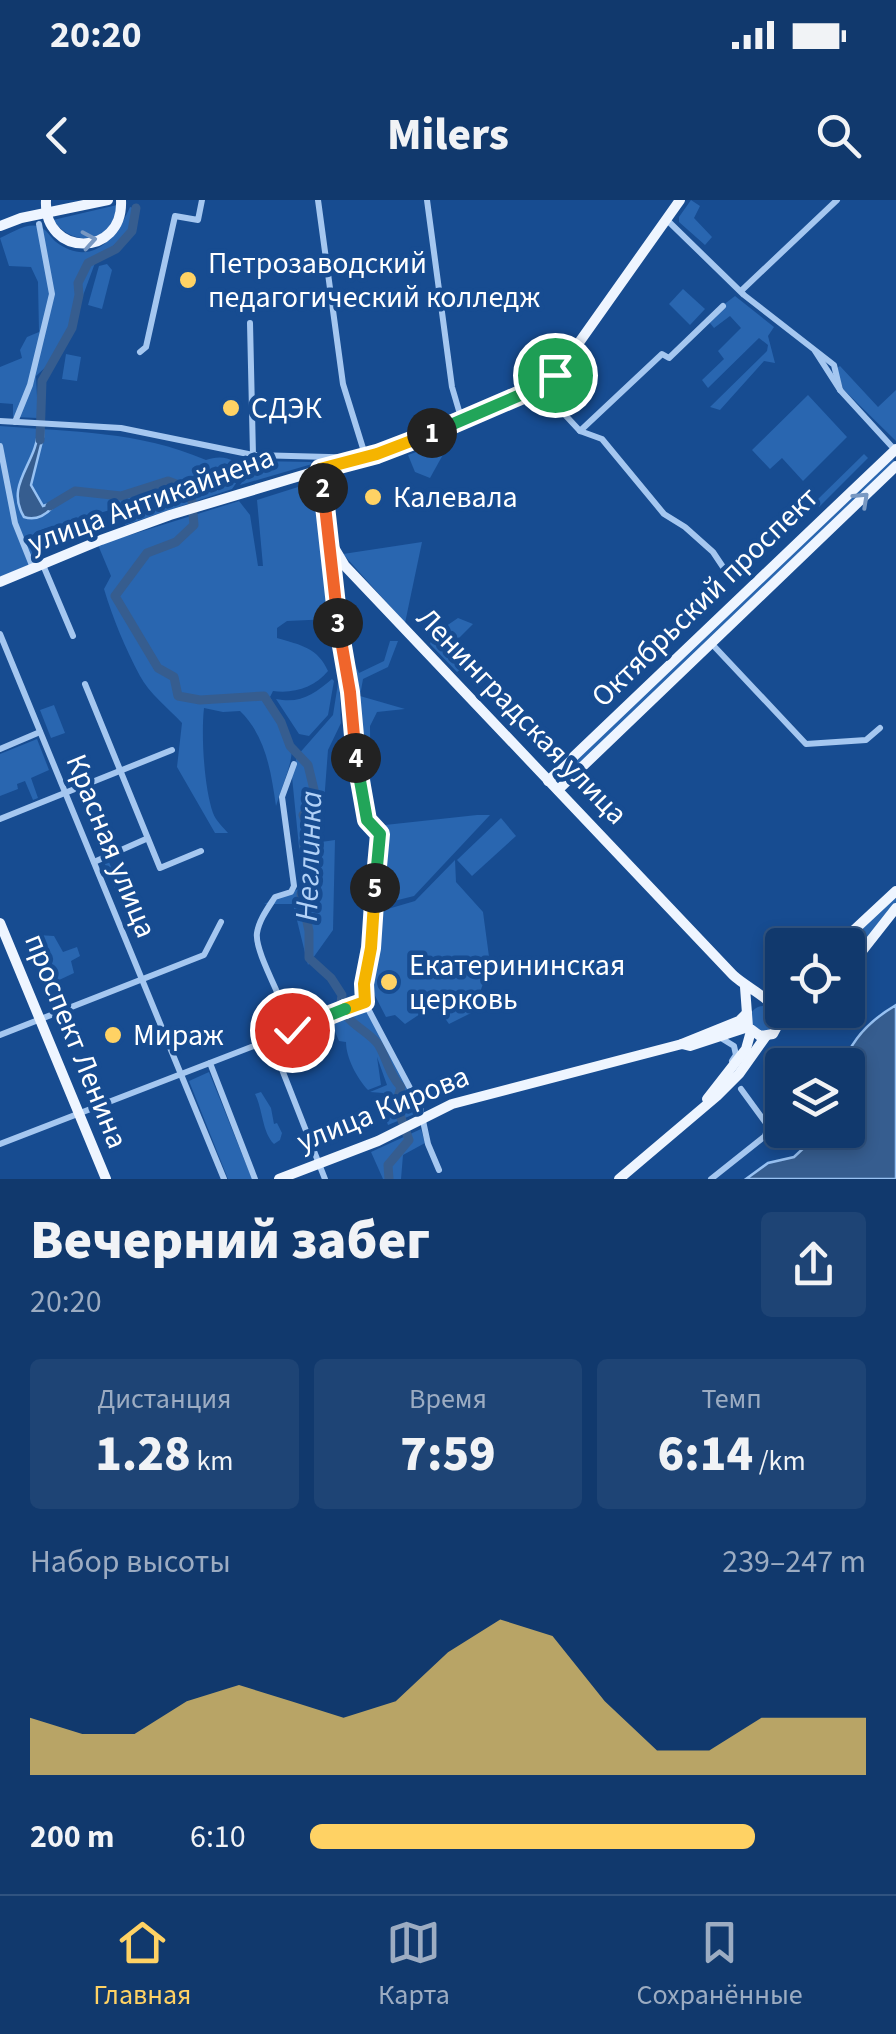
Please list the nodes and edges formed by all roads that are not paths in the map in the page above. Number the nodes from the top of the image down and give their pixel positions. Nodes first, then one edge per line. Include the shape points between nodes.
1 (46, 200) edge
2 (108, 200) edge
3 (121, 200) edge
4 (202, 200) edge
5 (318, 200) edge
6 (427, 200) edge
7 (680, 200) edge
8 (838, 200) edge
9 (46, 214) junction
10 (666, 219) junction
11 (34, 221) junction
12 (0, 229) edge
13 (741, 292) junction
14 (724, 306) dead end
15 (250, 323) dead end
16 (140, 352) dead end
17 (539, 387) junction
18 (0, 421) edge
19 (462, 421) junction
20 (16, 422) junction
21 (580, 431) junction
22 (0, 446) edge
23 (896, 450) edge
24 (254, 455) junction
25 (312, 456) junction
26 (366, 458) junction
27 (896, 466) edge
28 (320, 469) junction
29 (328, 539) junction
30 (38, 566) junction
31 (725, 570) dead end
32 (773, 574) junction
33 (0, 582) edge
34 (0, 634) edge
35 (73, 636) dead end
36 (710, 642) junction
37 (86, 684) dead end
38 (880, 728) dead end
39 (40, 732) junction
40 (0, 749) edge
41 (172, 750) dead end
42 (294, 764) dead end
43 (120, 771) junction
44 (548, 781) junction
45 (558, 790) junction
46 (65, 793) junction
47 (0, 820) edge
48 (146, 839) junction
49 (201, 851) dead end
50 (94, 862) junction
51 (896, 892) edge
52 (896, 908) edge
53 (221, 922) dead end
54 (0, 923) edge
55 (857, 928) edge
56 (865, 947) edge
57 (142, 979) junction
58 (745, 986) junction
59 (765, 997) edge
60 (365, 1002) junction
61 (765, 1003) edge
62 (746, 1014) junction
63 (39, 1017) junction
64 (777, 1028) edge
65 (749, 1029) junction
66 (292, 1030) junction
67 (0, 1035) edge
68 (766, 1036) junction
69 (720, 1037) junction
70 (270, 1039) junction
71 (682, 1044) junction
72 (212, 1062) junction
73 (180, 1075) junction
74 (741, 1089) dead end
75 (712, 1091) junction
76 (704, 1104) junction
77 (78, 1113) junction
78 (424, 1118) junction
79 (765, 1122) edge
80 (765, 1136) edge
81 (0, 1144) edge
82 (319, 1163) junction
83 (438, 1170) dead end
84 (106, 1179) edge
85 (224, 1179) edge
86 (255, 1179) edge
87 (279, 1179) edge
88 (326, 1179) edge
89 (619, 1179) edge
90 (711, 1179) edge

1 - 9 main road
2 - 9 main road
9 -> 3 main road via 62,238 92,243 116,226
4 - 16 street via 198,220 175,216
5 - 26 street via 342,380
6 - 19 street
7 - 10 main road
8 - 13 street
9 - 11 main road
10 - 13 street
10 - 17 main road via 561,368
11 - 12 main road
11 - 20 street via 52,294
13 - 23 street via 834,365 840,390
14 - 21 street
15 - 24 street
17 - 19 main road, улица Антикайнена
17 - 21 street
18 - 20 street
19 - 26 main road, улица Антикайнена
20 - 24 street via 121,428
21 - 31 street via 602,439 664,514 686,527
22 - 30 street via 11,506
23 - 32 main road, Октябрьский проспект
24 - 25 street
25 - 26 street
25 - 28 street, Ленинградская улица
26 - 28 main road, улица Антикайнена
32 -> 27 main road, Октябрьский проспект
28 - 29 main road, Ленинградская улица
28 - 30 main road, улица Антикайнена via 170,515
29 - 44 main road, Ленинградская улица via 345,566
29 - 60 street via 362,797 367,820 380,834
30 - 33 main road, улица Антикайнена
30 - 35 street
32 - 36 main road, Октябрьский проспект
32 - 44 main road, Октябрьский проспект
34 - 39 street, Красная улица
36 - 38 street via 806,744 866,740
36 - 45 main road, Октябрьский проспект
37 - 43 street
39 - 40 street
39 - 46 street, Красная улица
41 - 43 street
42 - 66 street via 282,797 293,890 275,898 257,931
43 - 46 street
43 - 48 street
44 - 45 main road, Ленинградская улица
45 - 58 main road, Ленинградская улица
46 - 47 street
46 - 50 street, Красная улица
48 - 49 street via 160,868
48 - 50 street
50 - 57 street, Красная улица
51 - 55 main road
52 - 56 main road
53 - 57 street via 204,955
54 - 63 main road, проспект Ленина
57 - 63 street
57 - 73 street, Красная улица
58 - 59 main road, Ленинградская улица
58 - 62 main road
60 - 66 street
60 - 78 street
61 - 62 main road
62 - 65 main road
62 - 71 main road, улица Кирова
63 - 67 street
63 - 77 main road, проспект Ленина
64 - 68 main road
65 - 68 main road
65 - 69 main road, улица Кирова
65 - 75 main road via 746,1050
66 - 70 street
68 - 76 main road via 739,1074
69 - 71 main road, улица Кирова
69 - 75 street via 736,1055
70 - 72 street
70 - 82 street
71 - 78 main road, улица Кирова via 486,1094
72 - 73 street
72 - 86 street
73 - 77 street
73 - 85 street, Красная улица
74 - 79 street
75 - 76 main road
76 - 89 main road
77 - 81 street
77 - 84 main road, проспект Ленина
78 - 82 main road, улица Кирова
78 - 83 street
80 - 90 street
82 - 87 main road, улица Кирова
82 - 88 street

